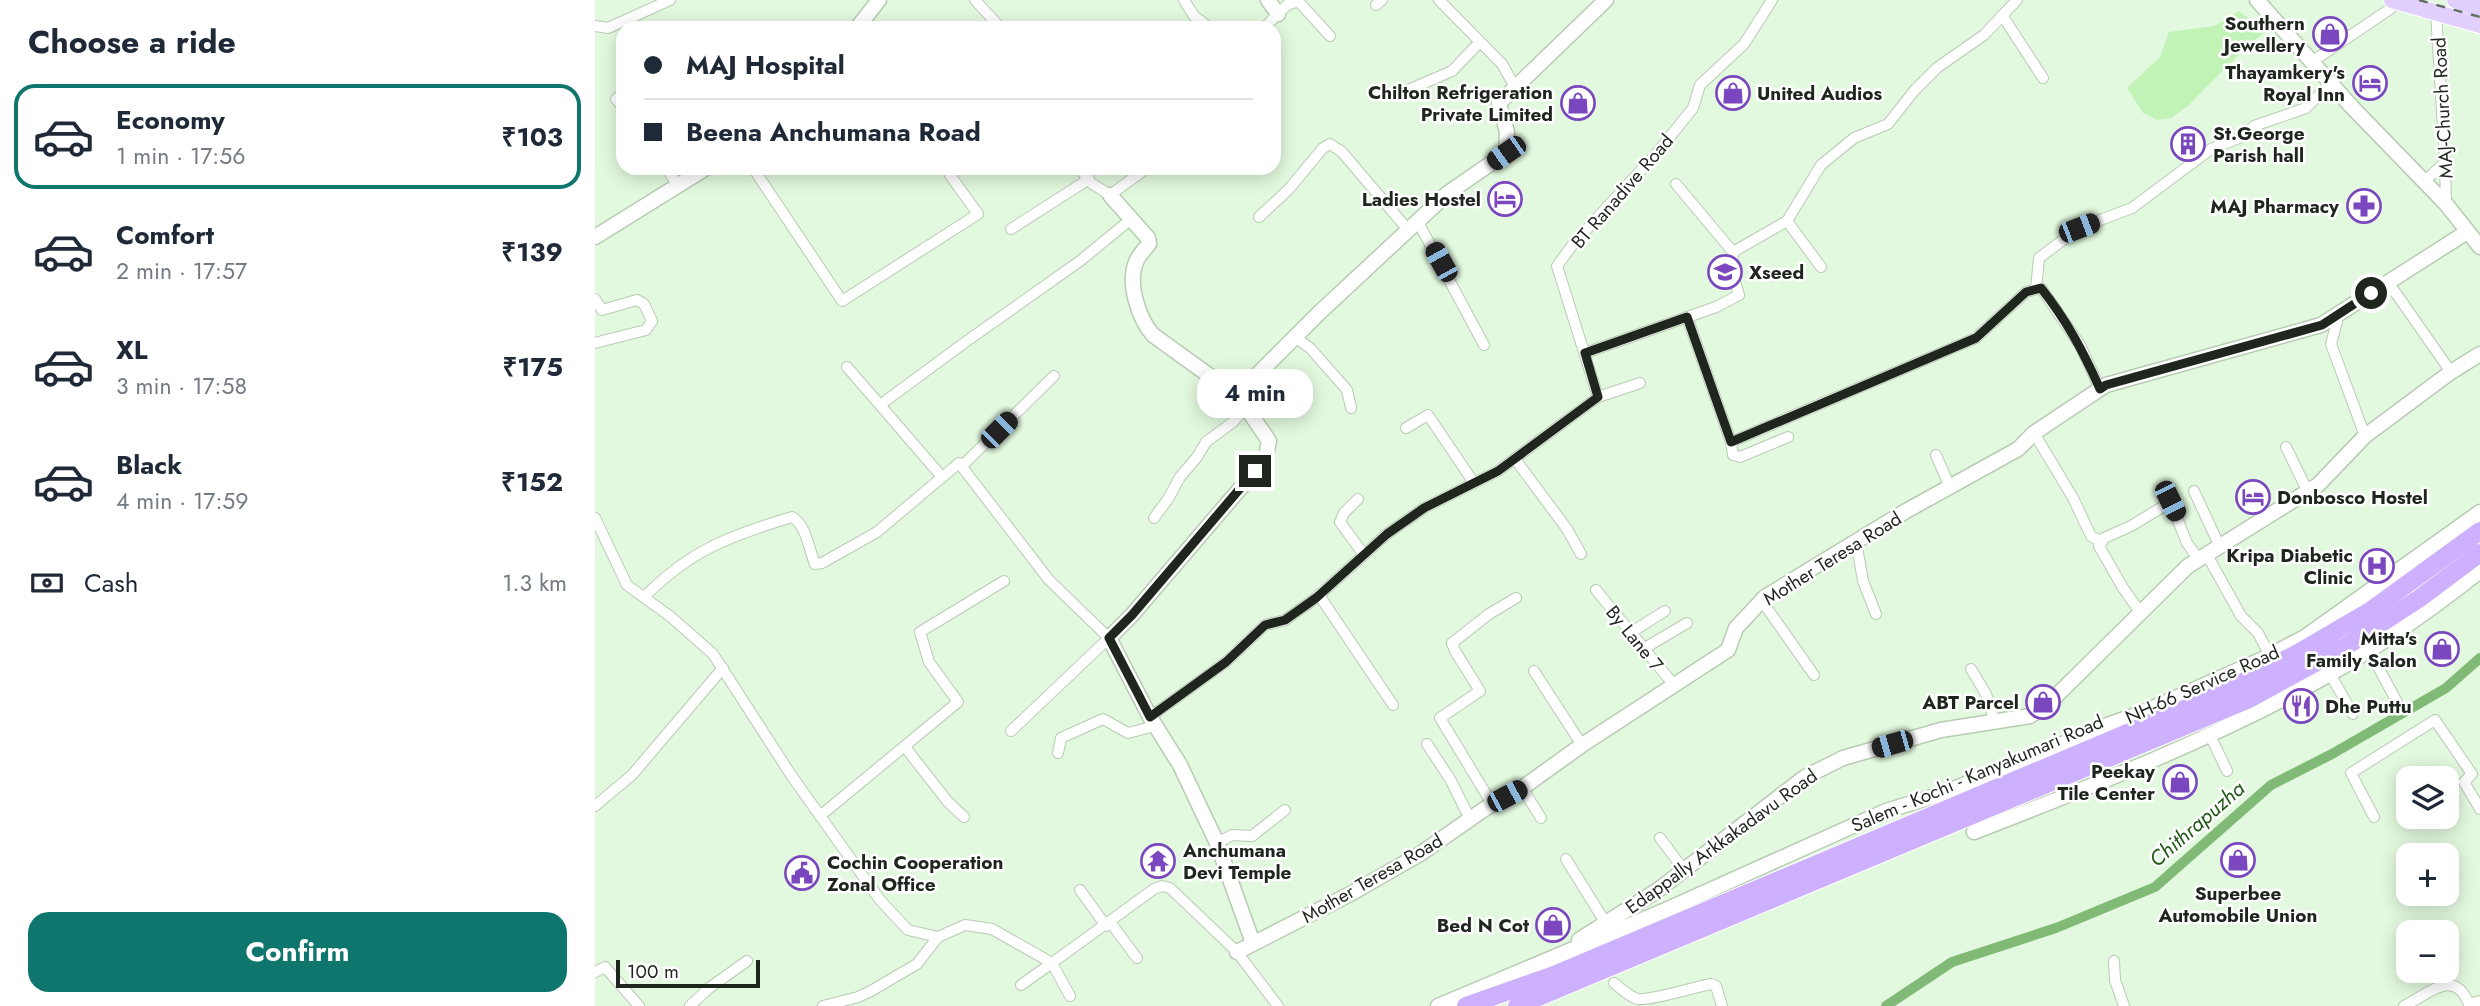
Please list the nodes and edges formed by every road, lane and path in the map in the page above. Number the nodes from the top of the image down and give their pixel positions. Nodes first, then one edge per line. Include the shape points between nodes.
1 (670, 0) edge
2 (879, 0) edge
3 (975, 0) edge
4 (1184, 0) edge
5 (1268, 0) edge
6 (1439, 0) edge
7 (1607, 0) edge
8 (1772, 0) edge
9 (2017, 0) edge
10 (2257, 0) edge
11 (2455, 0) edge
12 (2394, 1) edge
13 (2436, 12) junction
14 (1278, 14) junction
15 (2003, 15) junction
16 (2477, 15) edge
17 (624, 21) edge
18 (862, 21) edge
19 (994, 21) edge
20 (1201, 21) edge
21 (1271, 21) edge
22 (616, 24) edge
23 (595, 26) edge
24 (1330, 36) dead end
25 (1479, 43) junction
26 (2313, 61) junction
27 (2043, 78) dead end
28 (2331, 83) junction
29 (1515, 87) junction
30 (1401, 93) dead end
31 (2445, 162) junction
32 (671, 175) edge
33 (694, 175) edge
34 (758, 175) edge
35 (950, 175) edge
36 (1085, 175) edge
37 (1137, 175) edge
38 (1089, 179) junction
39 (2424, 182) junction
40 (1676, 184) dead end
41 (678, 185) junction
42 (1110, 195) junction
43 (2446, 204) junction
44 (1259, 217) dead end
45 (1130, 220) junction
46 (1787, 221) junction
47 (1414, 227) junction
48 (1010, 229) dead end
49 (2467, 232) junction
50 (595, 237) edge
51 (2480, 247) edge
52 (1733, 252) junction
53 (1821, 268) dead end
54 (2388, 282) junction
55 (2036, 289) junction
56 (595, 299) edge
57 (2339, 314) junction
58 (1687, 317) junction
59 (1296, 338) junction
60 (595, 343) edge
61 (1484, 345) dead end
62 (1585, 353) junction
63 (2480, 354) edge
64 (847, 367) dead end
65 (2451, 372) junction
66 (1054, 376) dead end
67 (1640, 383) dead end
68 (2100, 389) junction
69 (1598, 397) junction
70 (1243, 402) junction
71 (880, 405) junction
72 (1351, 408) dead end
73 (1406, 428) dead end
74 (2035, 433) junction
75 (2365, 436) junction
76 (1788, 437) dead end
77 (1731, 442) junction
78 (2286, 447) dead end
79 (1936, 455) dead end
80 (1515, 459) junction
81 (962, 467) junction
82 (942, 477) junction
83 (1474, 483) junction
84 (1950, 487) junction
85 (2194, 491) dead end
86 (2308, 492) junction
87 (1358, 499) dead end
88 (2480, 512) edge
89 (595, 518) edge
90 (1154, 518) dead end
91 (2480, 530) edge
92 (1856, 541) junction
93 (2102, 542) junction
94 (2480, 553) edge
95 (1581, 554) dead end
96 (2209, 554) junction
97 (2435, 554) junction
98 (1364, 555) junction
99 (2480, 571) edge
100 (1004, 581) dead end
101 (1596, 590) dead end
102 (1319, 595) junction
103 (644, 597) junction
104 (1517, 598) dead end
105 (1762, 601) junction
106 (1665, 611) dead end
107 (2140, 612) junction
108 (1876, 614) dead end
109 (1687, 624) dead end
110 (1630, 633) junction
111 (1109, 638) junction
112 (1643, 649) junction
113 (2369, 650) junction
114 (2270, 656) junction
115 (723, 667) junction
116 (1971, 669) dead end
117 (1534, 671) dead end
118 (2330, 674) junction
119 (1814, 675) dead end
120 (1674, 685) junction
121 (2397, 702) dead end
122 (1393, 705) dead end
123 (2353, 714) dead end
124 (1153, 722) junction
125 (1995, 722) junction
126 (1011, 731) dead end
127 (2209, 733) junction
128 (2125, 743) junction
129 (1427, 744) dead end
130 (1582, 745) junction
131 (905, 747) junction
132 (1058, 753) dead end
133 (2227, 771) dead end
134 (1522, 788) junction
135 (1492, 804) junction
136 (595, 806) edge
137 (2480, 809) edge
138 (1285, 810) dead end
139 (820, 816) junction
140 (964, 817) dead end
141 (2374, 817) dead end
142 (1541, 818) dead end
143 (1470, 819) junction
144 (1971, 825) junction
145 (1660, 838) dead end
146 (1217, 843) junction
147 (1566, 859) dead end
148 (1684, 870) junction
149 (1080, 890) dead end
150 (1605, 922) junction
151 (1108, 924) junction
152 (938, 937) junction
153 (1253, 943) junction
154 (1237, 952) junction
155 (1137, 958) dead end
156 (1551, 958) junction
157 (747, 961) dead end
158 (2114, 961) dead end
159 (1052, 962) junction
160 (595, 972) edge
161 (1614, 983) dead end
162 (1021, 985) dead end
163 (1070, 996) dead end
164 (1653, 1002) edge
165 (2476, 1004) edge
166 (639, 1006) edge
167 (690, 1006) edge
168 (823, 1006) edge
169 (1278, 1006) edge
170 (1438, 1006) edge
171 (1466, 1006) edge
172 (1517, 1006) edge
173 (1722, 1006) edge
174 (2124, 1006) edge
175 (2404, 1006) edge

1 - 17 street
2 - 18 street
3 - 19 street
4 - 20 street
5 - 14 street
6 - 25 street
7 - 29 street
8 - 62 street, BT Ranadive Road via 1744,44 1700,85 1693,108 1656,154 1557,266
9 - 15 street
10 - 26 street
11 - 16 main road
12 - 13 main road
12 - 26 street via 2398,2
13 - 16 main road
13 - 31 street, MAJ-Church Road
14 - 21 street
14 - 24 street via 1298,1
15 - 27 street
15 - 46 street via 1985,35 1938,67 1888,124 1854,138 1821,165
22 - 23 street
25 - 29 street via 1501,64
25 - 30 street via 1452,71
26 - 28 street
28 - 39 street
28 - 55 street via 2306,108 2211,149 2132,208 2079,228 2039,258
29 - 47 street via 1499,103 1507,132 1506,153 1448,194
31 - 39 street
31 - 43 street, MAJ-Church Road
32 - 41 street
33 - 41 street
34 - 35 street via 842,301 978,214
36 - 38 street
37 - 42 street
38 - 42 street
38 - 48 street
39 - 43 street
40 - 52 street
41 - 50 street
42 - 45 street
43 - 49 street
44 - 47 street via 1330,144
45 - 70 street via 1149,244 1135,262 1134,275 1136,304 1147,328
45 - 71 street
46 - 52 street
46 - 53 street
47 - 59 street
47 - 61 street
49 - 51 street
49 - 54 street, Mother Teresa Road
52 - 58 street via 1739,295
54 - 57 street, Mother Teresa Road
54 - 65 street
55 - 68 street via 2041,288 2080,345
55 - 77 street via 2026,292 1976,338
56 - 60 street via 602,310 636,300 644,304 652,321 646,330
57 - 68 street, Mother Teresa Road via 2322,325
57 - 75 street via 2331,344
58 - 62 street
58 - 77 street
59 - 70 street via 1258,374
59 - 72 street via 1347,390
62 - 69 street, BT Ranadive Road
63 - 65 street, Edappally Arkkakadavu Road
64 - 71 street
65 - 75 street, Edappally Arkkakadavu Road
66 - 81 street
67 - 69 street
68 - 74 street, Mother Teresa Road
69 - 80 street
70 - 90 street via 1233,422 1206,442 1179,477
70 - 111 street via 1269,441 1266,457
71 - 82 street
73 - 83 street via 1428,415
74 - 84 street, Mother Teresa Road via 2018,449
74 - 93 street via 2091,536
75 - 86 street, Edappally Arkkakadavu Road
76 - 77 street via 1740,457 1733,454
78 - 86 street
79 - 84 street
80 - 83 street
80 - 95 street
81 - 82 street via 959,463
81 - 111 street via 1049,580
82 - 103 street via 877,532 822,563 815,564 802,527 792,517 706,548
83 - 98 street via 1424,508
84 - 92 street, Mother Teresa Road
85 - 96 street
86 - 96 street, Edappally Arkkakadavu Road
87 - 98 street via 1340,522
88 - 97 street, NH-66 Service Road
89 - 103 street via 627,585
91 - 97 highway, Salem - Kochi - Kanyakumari Road
92 - 105 street, Mother Teresa Road
92 - 108 street via 1863,581
93 - 96 street via 2167,504 2187,543
93 - 107 street via 2099,546
94 - 128 highway, Salem - Kochi - Kanyakumari Road via 2348,645 2247,700
96 - 107 street, Edappally Arkkakadavu Road via 2188,566
96 - 114 street via 2242,616
97 - 114 street, NH-66 Service Road
97 - 128 highway, Salem - Kochi - Kanyakumari Road via 2370,611
98 - 102 street
99 - 113 street
100 - 131 street via 920,632 929,662 958,702
101 - 110 street, By Lane 7
102 - 122 street
102 - 124 street via 1285,620 1265,625
103 - 115 street
104 - 135 street via 1452,643 1480,691 1440,718
105 - 119 street
105 - 120 street, Mother Teresa Road via 1736,628 1728,650
106 - 110 street
107 - 125 street, Edappally Arkkakadavu Road via 2049,703 2030,716
109 - 112 street
110 - 112 street, By Lane 7
111 - 124 street
111 - 126 street
112 - 120 street, By Lane 7
113 - 118 street
113 - 121 street
114 - 156 street, NH-66 Service Road via 1941,794 1886,811
115 - 136 street via 632,775
115 - 139 street
116 - 125 street
117 - 130 street
118 - 123 street
118 - 127 street
120 - 130 street, Mother Teresa Road
124 - 132 street via 1128,733 1104,719 1061,738
124 - 146 street via 1181,765
125 - 148 street, Edappally Arkkakadavu Road via 1941,730 1843,758 1805,777
127 - 133 street
127 - 144 street via 2107,778
128 - 144 highway, Salem - Kochi - Kanyakumari Road
128 - 171 highway, Salem - Kochi - Kanyakumari Road via 1554,975
129 - 143 street
130 - 134 street, Mother Teresa Road
131 - 139 street
131 - 140 street
134 - 135 street, Mother Teresa Road
134 - 142 street
135 - 143 street, Mother Teresa Road
137 - 141 street via 2464,782 2472,774 2435,720 2351,773
138 - 146 street via 1252,836 1232,835
139 - 152 street via 880,900 908,930
143 - 153 street, Mother Teresa Road via 1352,893
144 - 172 highway, Salem - Kochi - Kanyakumari Road
145 - 148 street
146 - 153 street
147 - 150 street
148 - 150 street, Edappally Arkkakadavu Road
149 - 151 street
150 - 156 street, Edappally Arkkakadavu Road
151 - 154 street via 1162,886 1170,888
151 - 155 street
151 - 159 street
152 - 159 street via 965,925 992,929
152 - 168 street via 917,964 858,997
153 - 154 street, Mother Teresa Road
154 - 169 street
156 - 170 street
157 - 167 street
158 - 174 street
159 - 162 street
159 - 163 street
160 - 166 street via 605,967
161 - 164 street via 1629,995
164 - 173 street via 1711,984 1716,986
165 - 175 street via 2469,1004 2464,991 2451,984

